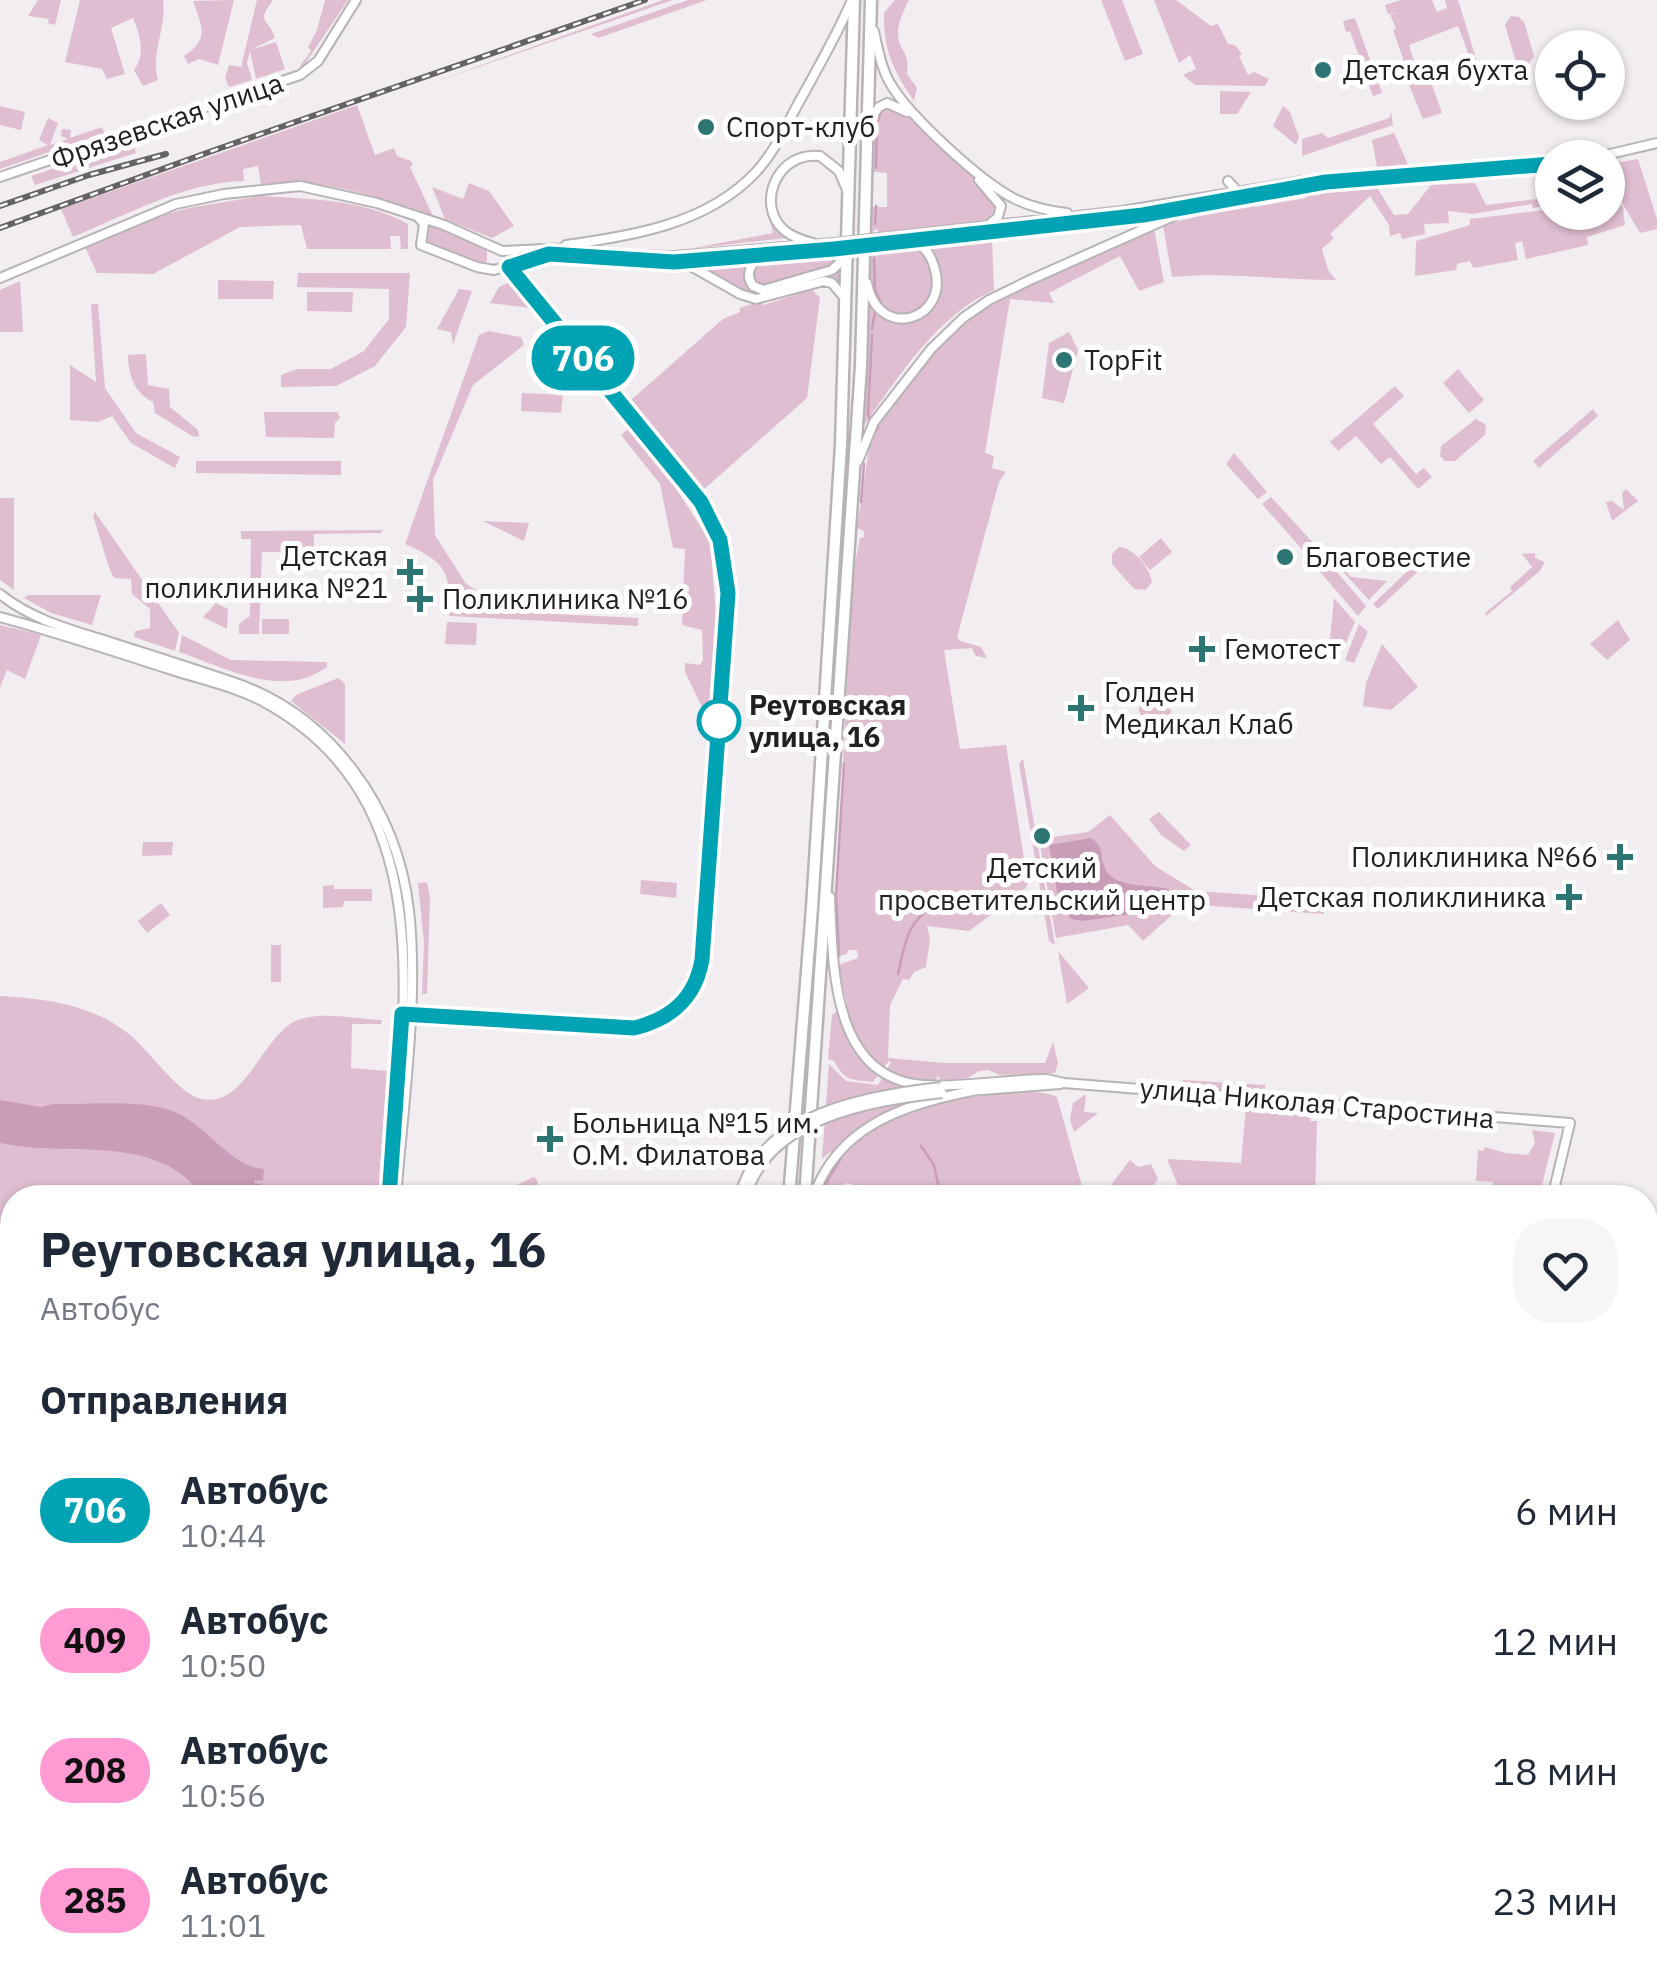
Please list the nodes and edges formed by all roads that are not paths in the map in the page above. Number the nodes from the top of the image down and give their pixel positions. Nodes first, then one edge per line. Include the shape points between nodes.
1 (356, 0) edge
2 (853, 0) edge
3 (871, 0) edge
4 (871, 17) junction
5 (868, 122) junction
6 (1657, 143) edge
7 (1625, 150) edge
8 (1535, 165) edge
9 (0, 177) edge
10 (1228, 181) dead end
11 (1326, 182) junction
12 (1238, 192) junction
13 (848, 201) junction
14 (1196, 206) junction
15 (414, 215) junction
16 (1082, 216) junction
17 (436, 222) junction
18 (982, 226) junction
19 (424, 229) junction
20 (910, 240) junction
21 (879, 241) junction
22 (818, 244) junction
23 (834, 246) junction
24 (548, 248) junction
25 (761, 255) junction
26 (847, 256) junction
27 (682, 261) junction
28 (865, 269) junction
29 (0, 278) edge
30 (846, 308) junction
31 (855, 475) junction
32 (0, 594) edge
33 (0, 618) edge
34 (828, 848) junction
35 (1064, 1084) junction
36 (942, 1091) junction
37 (394, 1185) edge
38 (394, 1185) edge
39 (745, 1185) edge
40 (789, 1185) edge
41 (805, 1185) edge
42 (817, 1185) edge
43 (1555, 1185) edge

1 - 9 main road, Фрязевская улица via 321,56 300,76
2 - 13 highway
2 - 24 main road via 776,144 738,189 675,222
3 - 4 highway
4 - 5 highway
4 - 16 main road via 889,82 930,129 1013,198
5 - 18 main road via 882,104 902,107 1000,201 998,217
5 - 28 highway
6 - 7 main road
8 - 11 main road
10 - 12 main road
11 - 12 main road
11 - 14 main road
12 - 16 main road
13 - 22 main road via 842,178 826,159 804,156 784,166 774,191 776,220 786,232
13 - 26 highway
14 - 20 main road
14 - 31 main road via 1002,293 963,318 874,422
15 - 17 main road
15 - 19 main road
15 - 29 main road via 300,186 224,194 144,216
16 - 18 main road
17 - 19 main road
17 - 24 main road via 496,250
18 - 21 main road
19 - 27 main road via 421,245 484,269 502,270 549,254
20 - 21 main road
20 - 28 main road via 925,249 936,278 934,299 918,315 897,319 882,312 870,296
21 - 23 main road, bridge
22 - 23 main road
22 - 24 main road via 674,256
23 - 25 main road
25 - 26 main road via 749,279 763,290 832,270
25 - 27 main road
26 - 30 highway
27 - 30 main road via 756,298 828,281
28 - 31 highway
30 - 40 highway
31 - 34 highway
32 - 37 main road via 53,623 268,697 319,732 366,787 395,850 409,908 411,986
33 - 38 main road via 253,698 311,734 352,778 383,837 401,907
34 - 36 main road, bridge via 840,1003 855,1045 878,1069
34 - 41 highway
35 - 36 main road
35 - 36 main road via 980,1082
35 - 43 main road, улица Николая Старостина via 1570,1124
36 - 39 main road, bridge via 867,1098 807,1121 759,1156
36 - 42 main road, bridge via 849,1140

